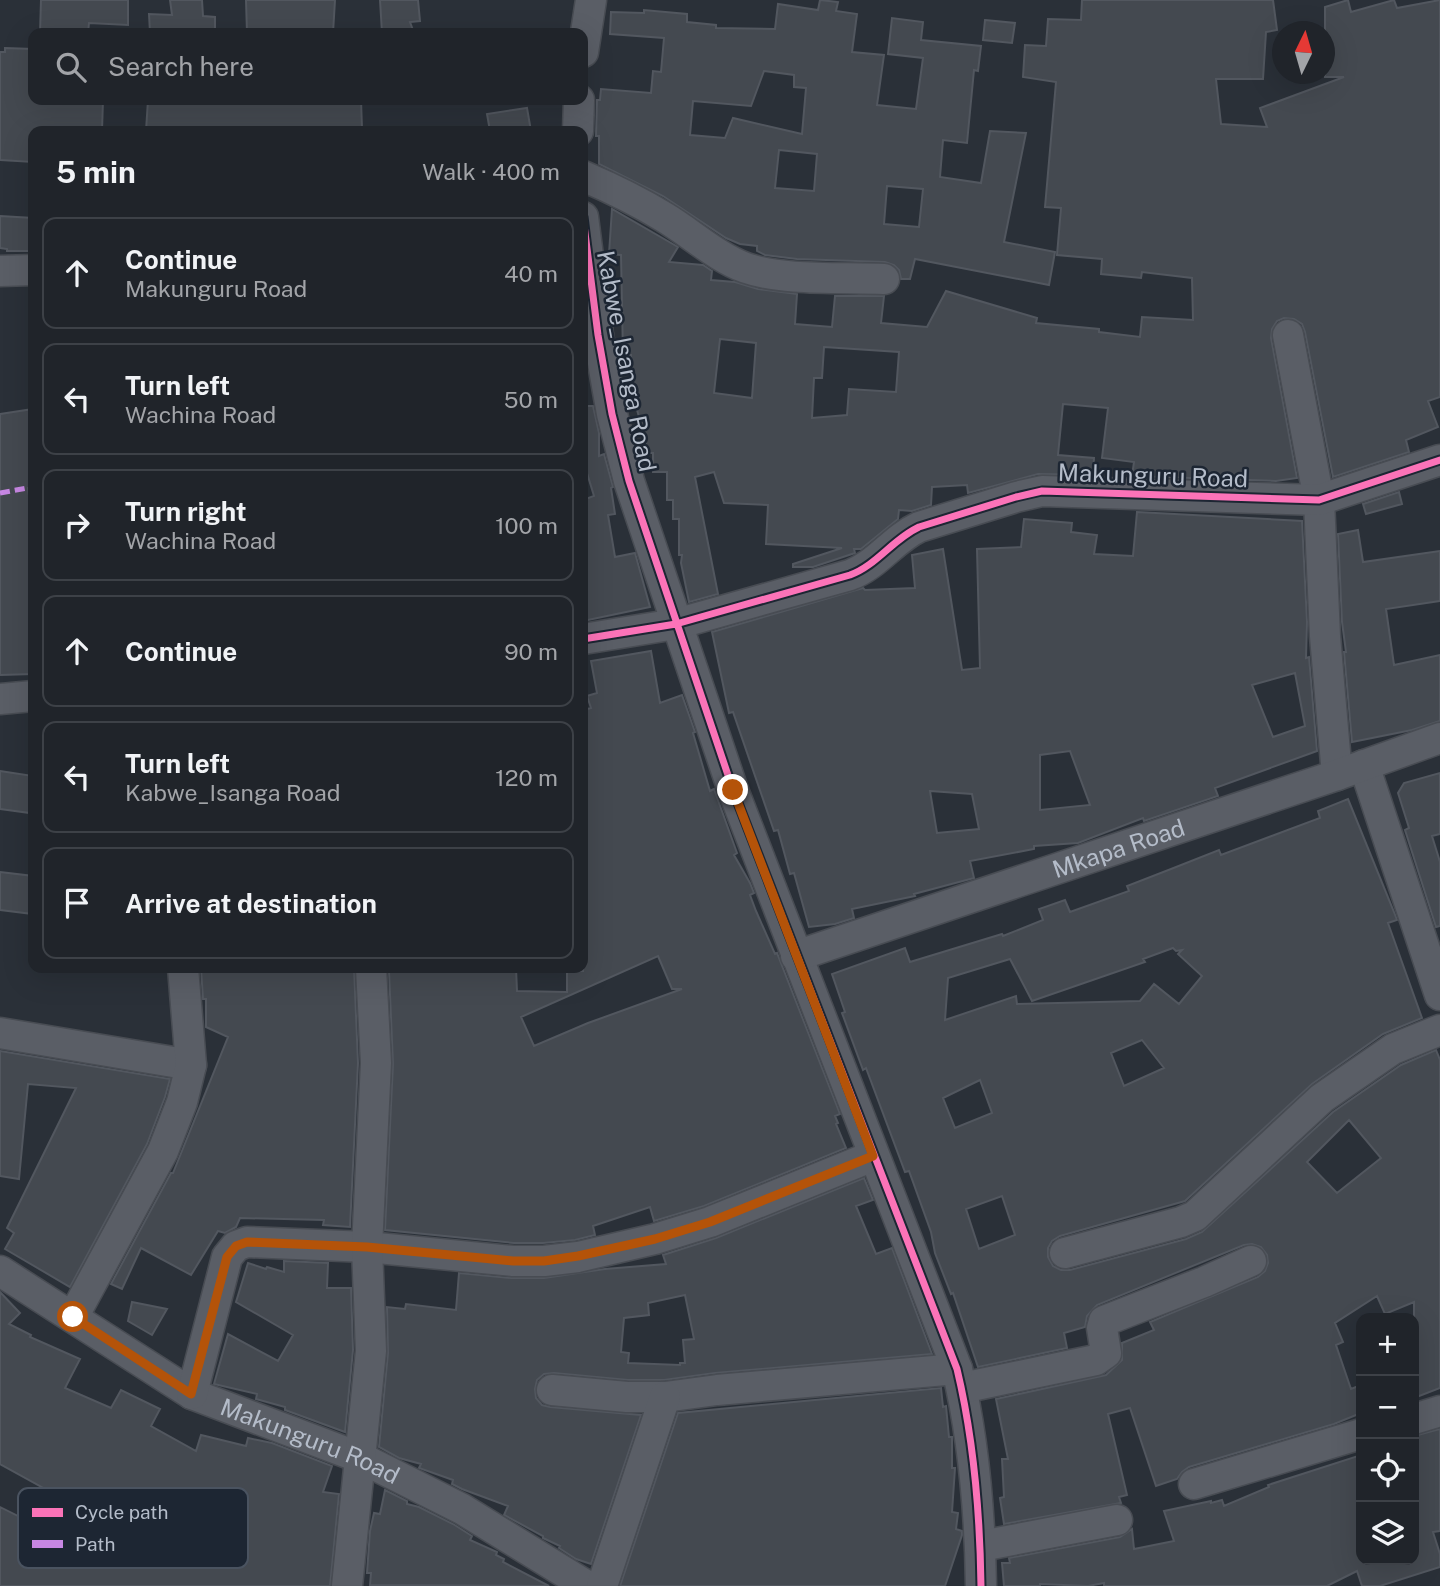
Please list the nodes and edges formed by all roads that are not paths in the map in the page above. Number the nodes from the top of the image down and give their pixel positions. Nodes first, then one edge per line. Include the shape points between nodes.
1 (591, 0) edge
2 (587, 28) edge
3 (579, 105) edge
4 (578, 126) edge
5 (588, 178) edge
6 (588, 257) edge
7 (28, 270) edge
8 (0, 271) edge
9 (884, 279) dead end
10 (1288, 335) dead end
11 (1440, 460) edge
12 (1319, 500) junction
13 (677, 625) junction
14 (588, 638) edge
15 (28, 696) edge
16 (0, 699) edge
17 (1440, 738) edge
18 (1350, 770) junction
19 (796, 956) junction
20 (183, 973) edge
21 (371, 973) edge
22 (1440, 996) edge
23 (1440, 1030) edge
24 (0, 1033) edge
25 (191, 1065) junction
26 (873, 1156) junction
27 (367, 1247) junction
28 (1065, 1253) dead end
29 (1251, 1261) dead end
30 (0, 1271) edge
31 (73, 1317) junction
32 (959, 1379) junction
33 (552, 1390) dead end
34 (191, 1394) junction
35 (665, 1397) junction
36 (1440, 1411) edge
37 (1419, 1417) edge
38 (1356, 1435) edge
39 (361, 1458) junction
40 (1194, 1484) dead end
41 (1117, 1520) dead end
42 (981, 1546) junction
43 (347, 1586) edge
44 (587, 1586) edge
45 (602, 1586) edge
46 (981, 1586) edge

1 - 2 street
3 - 4 street
5 - 9 street via 664,216 744,267 766,273
6 - 13 street, Kabwe_Isanga Road via 612,414
7 - 8 street
10 - 12 street
11 - 12 street, Makunguru Road
12 - 13 street, Makunguru Road via 1042,491 905,533 865,569 850,575
12 - 18 street via 1325,636
13 - 14 street
13 - 19 street, Kabwe_Isanga Road
15 - 16 street
17 - 18 street, Mkapa Road
18 - 19 street, Mkapa Road
18 - 22 street
19 - 26 street, Kabwe_Isanga Road
20 - 25 street
21 - 27 street via 376,1063
23 - 28 street via 1393,1049 1322,1098 1195,1216
24 - 25 street
25 - 31 street via 183,1102 163,1151
26 - 27 street via 710,1222 578,1256 513,1261
26 - 32 street, Kabwe_Isanga Road
27 - 34 street via 247,1242 236,1246 227,1257
27 - 39 street via 371,1351
29 - 32 street via 1104,1321 1106,1353 1096,1360
30 - 31 street, Makunguru Road
31 - 34 street, Makunguru Road
32 - 35 street via 717,1390
32 - 42 street, Kabwe_Isanga Road
33 - 35 street
34 - 39 street, Makunguru Road
35 - 45 street
36 - 37 street
38 - 40 street
39 - 43 street
39 - 44 street, Makunguru Road via 462,1509
41 - 42 street
42 - 46 street, Kabwe_Isanga Road

